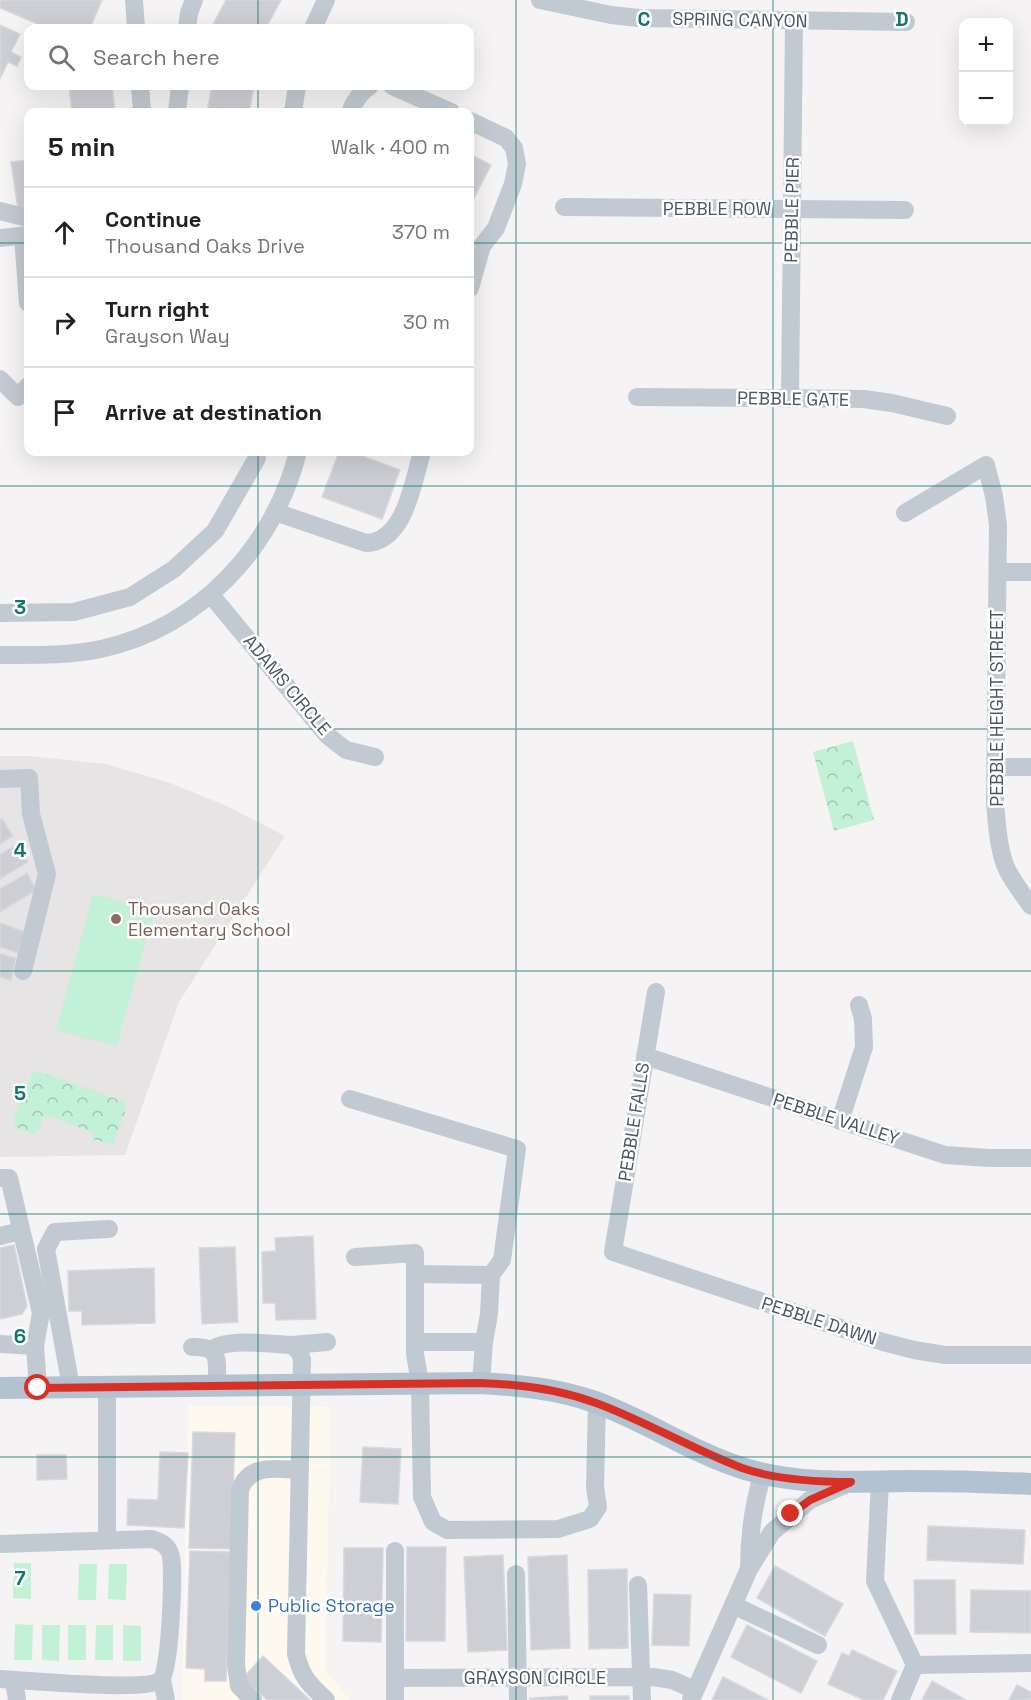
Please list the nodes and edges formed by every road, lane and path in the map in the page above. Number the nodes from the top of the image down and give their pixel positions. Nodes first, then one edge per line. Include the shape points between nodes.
1 (134, 0) edge
2 (194, 0) edge
3 (326, 0) edge
4 (540, 0) edge
5 (590, 5) edge
6 (794, 21) junction
7 (906, 22) dead end
8 (136, 24) edge
9 (188, 24) edge
10 (315, 24) edge
11 (140, 90) edge
12 (180, 90) edge
13 (296, 90) edge
14 (363, 90) edge
15 (401, 90) edge
16 (142, 108) edge
17 (177, 108) edge
18 (294, 108) edge
19 (352, 108) edge
20 (442, 108) edge
21 (474, 123) edge
22 (564, 207) dead end
23 (792, 209) junction
24 (905, 210) dead end
25 (0, 211) edge
26 (24, 217) edge
27 (24, 236) edge
28 (0, 238) edge
29 (474, 274) edge
30 (0, 379) edge
31 (24, 390) edge
32 (637, 398) dead end
33 (790, 399) junction
34 (947, 416) dead end
35 (256, 456) edge
36 (297, 456) edge
37 (421, 456) edge
38 (275, 512) junction
39 (905, 513) dead end
40 (998, 572) junction
41 (1031, 572) edge
42 (211, 595) junction
43 (0, 613) edge
44 (0, 655) edge
45 (375, 756) dead end
46 (1031, 767) edge
47 (996, 768) junction
48 (0, 779) edge
49 (1031, 906) edge
50 (23, 971) dead end
51 (656, 992) dead end
52 (859, 1005) dead end
53 (645, 1056) junction
54 (350, 1099) dead end
55 (840, 1121) junction
56 (1031, 1158) edge
57 (4, 1178) edge
58 (109, 1229) dead end
59 (21, 1231) junction
60 (0, 1236) edge
61 (613, 1252) joint
62 (355, 1257) dead end
63 (415, 1274) junction
64 (491, 1275) junction
65 (483, 1341) junction
66 (327, 1342) dead end
67 (415, 1342) junction
68 (0, 1344) edge
69 (292, 1345) junction
70 (35, 1346) junction
71 (192, 1347) dead end
72 (212, 1349) junction
73 (1031, 1355) edge
74 (420, 1383) junction
75 (481, 1383) junction
76 (300, 1384) junction
77 (217, 1386) junction
78 (107, 1387) junction
79 (0, 1388) edge
80 (38, 1388) junction
81 (71, 1388) junction
82 (597, 1403) junction
83 (300, 1470) junction
84 (763, 1473) junction
85 (851, 1482) junction
86 (880, 1482) junction
87 (1031, 1484) edge
88 (107, 1540) junction
89 (0, 1544) edge
90 (395, 1551) dead end
91 (749, 1569) junction
92 (516, 1574) dead end
93 (638, 1585) dead end
94 (733, 1605) junction
95 (818, 1645) dead end
96 (1031, 1663) edge
97 (915, 1665) junction
98 (642, 1677) junction
99 (395, 1678) junction
100 (518, 1678) junction
101 (7, 1679) edge
102 (162, 1680) junction
103 (693, 1695) edge
104 (17, 1700) edge
105 (166, 1700) edge
106 (253, 1700) edge
107 (326, 1700) edge
108 (395, 1700) edge
109 (518, 1700) edge
110 (642, 1700) edge
111 (900, 1700) edge

1 - 8 street
2 - 9 street
3 - 10 street
4 - 5 street, SPRING CANYON
5 - 6 street, SPRING CANYON via 639,18
6 - 7 street, SPRING CANYON
6 - 23 street, PEBBLE PIER
11 - 16 street
12 - 17 street
13 - 18 street
14 - 19 street
15 - 20 street
21 - 29 street via 506,138 514,148 517,164 496,228 482,246
22 - 23 street, PEBBLE ROW
23 - 24 street, PEBBLE ROW
23 - 33 street, PEBBLE PIER
25 - 26 street
27 - 28 street
30 - 31 street via 18,397
32 - 33 street, PEBBLE GATE
33 - 34 street, PEBBLE GATE via 864,399
35 - 43 street via 214,531 174,570 130,597 74,612
36 - 38 street
37 - 38 street via 401,518 392,531 375,543
38 - 42 street via 249,553
39 - 40 street, PEBBLE HEIGHT STREET via 986,465 998,525
40 - 41 street
40 - 47 street, PEBBLE HEIGHT STREET
42 - 44 street via 155,631 101,649
42 - 45 street, ADAMS CIRCLE via 328,736 346,750
46 - 47 street
47 - 49 street, PEBBLE HEIGHT STREET via 995,803 1005,865
48 - 50 street via 29,778 31,814 47,874
51 - 53 street, PEBBLE FALLS
52 - 55 street via 864,1047
53 - 55 street, PEBBLE VALLEY
53 - 61 street, PEBBLE FALLS
54 - 64 street via 517,1149 502,1260
55 - 56 street, PEBBLE VALLEY via 945,1155
57 - 59 street
58 - 81 street via 55,1232 46,1249
59 - 60 street
59 - 70 street via 41,1313
61 - 73 street, PEBBLE DAWN via 914,1350 945,1355
62 - 63 street via 415,1253
63 - 64 street
63 - 67 street
64 - 65 street
65 - 67 street
65 - 75 street
66 - 69 street
67 - 74 street
68 - 70 street
69 - 72 street via 249,1343
69 - 76 street via 302,1360
70 - 80 street
71 - 72 street
72 - 77 street
74 - 75 main road
74 - 76 main road
74 - 82 street via 422,1497 433,1522 447,1530 558,1529 590,1519 598,1508
75 - 82 main road via 564,1392
76 - 77 main road
76 - 83 street
77 - 78 main road
78 - 81 main road
78 - 88 street
79 - 80 main road
80 - 81 main road
82 - 84 main road via 693,1448
83 - 106 street via 264,1468 250,1474 240,1490 236,1665 239,1686
83 - 107 street via 296,1654 305,1681
84 - 85 main road via 820,1482
84 - 91 street via 748,1536
85 - 86 main road
85 - 91 street via 810,1500 791,1514 772,1532
86 - 87 main road
86 - 97 street via 875,1581
88 - 89 street
88 - 102 street via 152,1539 168,1548 169,1646
90 - 99 street
91 - 94 street
92 - 100 street
93 - 98 street
94 - 95 street
94 - 103 street
96 - 97 street
97 - 111 street
98 - 100 street, GRAYSON CIRCLE
98 - 103 street, GRAYSON CIRCLE via 672,1680
98 - 110 street
99 - 100 street, GRAYSON CIRCLE
99 - 108 street
100 - 109 street
101 - 102 street via 124,1686
101 - 104 street
102 - 105 street

